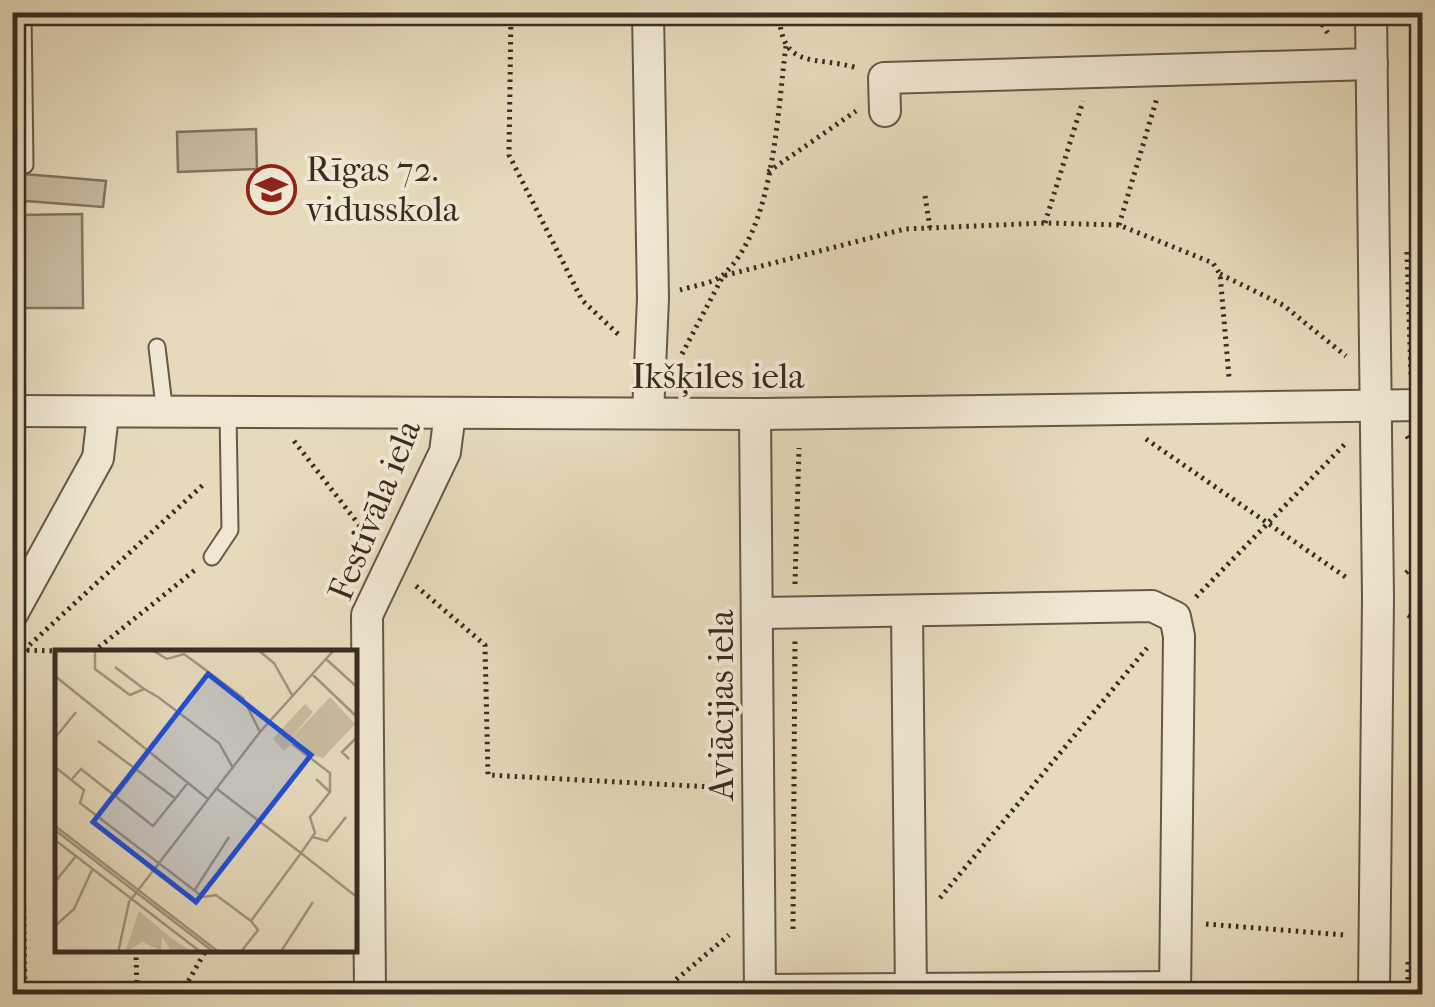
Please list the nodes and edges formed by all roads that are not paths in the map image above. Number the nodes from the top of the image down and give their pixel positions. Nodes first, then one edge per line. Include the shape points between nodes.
1 (24, 12) edge
2 (648, 12) edge
3 (1372, 12) edge
4 (1372, 64) junction
5 (884, 97) road end
6 (25, 165) dead end
7 (157, 347) dead end
8 (1376, 392) junction
9 (1422, 405) edge
10 (12, 411) edge
11 (450, 412) junction
12 (648, 412) junction
13 (103, 414) junction
14 (165, 414) junction
15 (228, 414) junction
16 (756, 414) junction
17 (212, 557) road end
18 (907, 612) junction
19 (758, 613) junction
20 (12, 614) edge
21 (911, 990) edge
22 (1175, 991) edge
23 (760, 992) edge
24 (1093, 993) edge
25 (370, 994) edge
26 (1374, 994) edge

1 - 6 lane
2 - 12 street via 661,365
3 - 4 street
4 - 5 street via 1092,70
4 - 8 street
7 - 14 lane
8 - 9 street, Ikšķiles iela
8 - 16 street, Ikšķiles iela
8 - 26 street
10 - 13 street, Ikšķiles iela
11 - 12 street, Ikšķiles iela
11 - 15 street, Ikšķiles iela
11 - 25 street, Festivāla iela via 445,452 367,615
12 - 16 street, Ikšķiles iela
13 - 14 street, Ikšķiles iela
13 - 20 street via 98,458
14 - 15 street, Ikšķiles iela
15 - 17 lane via 230,530
16 - 19 street, Aviācijas iela
18 - 19 street
18 - 21 street
18 - 22 street via 1152,606 1175,617
19 - 23 street, Aviācijas iela
21 - 23 street
21 - 24 street
22 - 24 street

